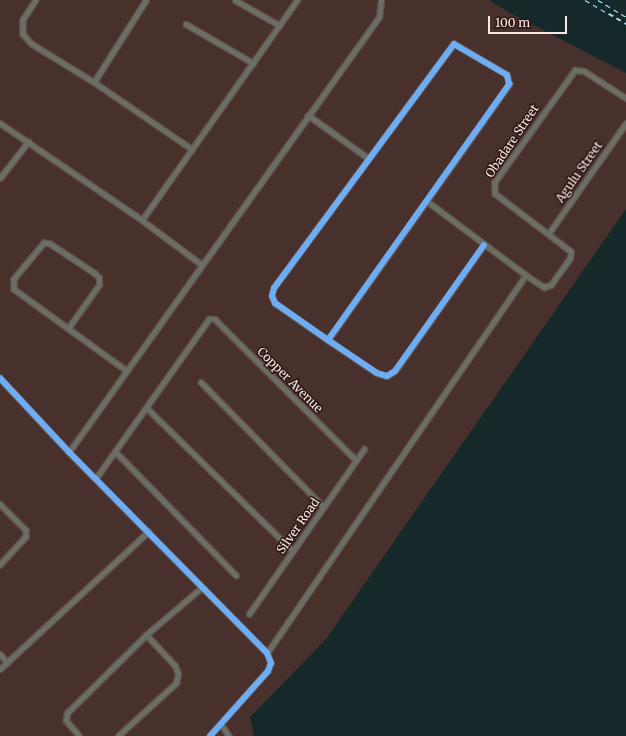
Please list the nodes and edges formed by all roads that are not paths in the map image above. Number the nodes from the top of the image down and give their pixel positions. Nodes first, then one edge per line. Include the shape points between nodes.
1 (36, 0) edge
2 (146, 0) edge
3 (235, 0) edge
4 (296, 0) edge
5 (381, 0) edge
6 (186, 24) dead end
7 (279, 25) junction
8 (253, 62) junction
9 (94, 82) junction
10 (626, 98) edge
11 (308, 115) junction
12 (0, 123) edge
13 (626, 123) edge
14 (28, 142) junction
15 (192, 149) junction
16 (368, 158) junction
17 (0, 178) edge
18 (427, 201) junction
19 (142, 220) junction
20 (549, 233) junction
21 (484, 245) junction
22 (201, 264) junction
23 (526, 275) junction
24 (69, 326) junction
25 (328, 340) junction
26 (126, 370) junction
27 (0, 378) edge
28 (201, 382) dead end
29 (147, 408) junction
30 (364, 449) dead end
31 (69, 452) junction
32 (116, 452) junction
33 (356, 460) junction
34 (96, 478) junction
35 (0, 504) edge
36 (324, 507) junction
37 (148, 532) junction
38 (293, 551) junction
39 (0, 565) edge
40 (236, 575) dead end
41 (201, 588) junction
42 (249, 614) dead end
43 (146, 635) junction
44 (267, 653) junction
45 (0, 654) edge
46 (7, 662) junction
47 (0, 669) edge
48 (221, 724) junction
49 (79, 736) edge
50 (118, 736) edge
51 (210, 736) edge
52 (229, 736) edge

1 - 9 street via 23,20 23,34 32,44
2 - 9 street
3 - 7 street
4 - 7 street
5 - 11 street via 379,18
6 - 8 street
7 - 8 street
8 - 15 street
9 - 15 street
10 - 20 street, Obadare Street via 584,71 575,70 494,183 495,194
11 - 16 street
11 - 22 street
12 - 14 street
13 - 20 street, Agulu Street
14 - 17 street
14 - 19 street
15 - 19 street
16 - 18 street via 450,46 458,44 507,75 509,84
16 - 25 street via 274,288 272,296 275,303
18 - 21 street
18 - 25 street
19 - 22 street
20 - 23 street, Obadare Street via 571,252 570,258 551,285 544,287
21 - 23 street
21 - 25 street via 395,371 387,376 377,373
22 - 26 street
23 - 44 street
24 - 24 street via 99,285 99,278 88,268 50,244 44,243 14,278 14,289
24 - 26 street
26 - 31 street
27 - 31 street
28 - 36 street
29 - 32 street
29 - 33 street, Copper Avenue via 209,319 215,319
29 - 38 street
30 - 33 street, Silver Road
31 - 34 street
32 - 34 street
32 - 40 street
33 - 36 street, Silver Road
34 - 37 street
35 - 39 street via 26,530 26,537
36 - 38 street, Silver Road
37 - 41 street
37 - 46 street
38 - 42 street, Silver Road
41 - 43 street
41 - 44 street
43 - 49 street via 67,713 66,721
43 - 50 street via 175,666 178,674 176,682
44 - 48 street via 271,663 268,671
45 - 46 street
46 - 47 street
48 - 51 street
48 - 52 street

